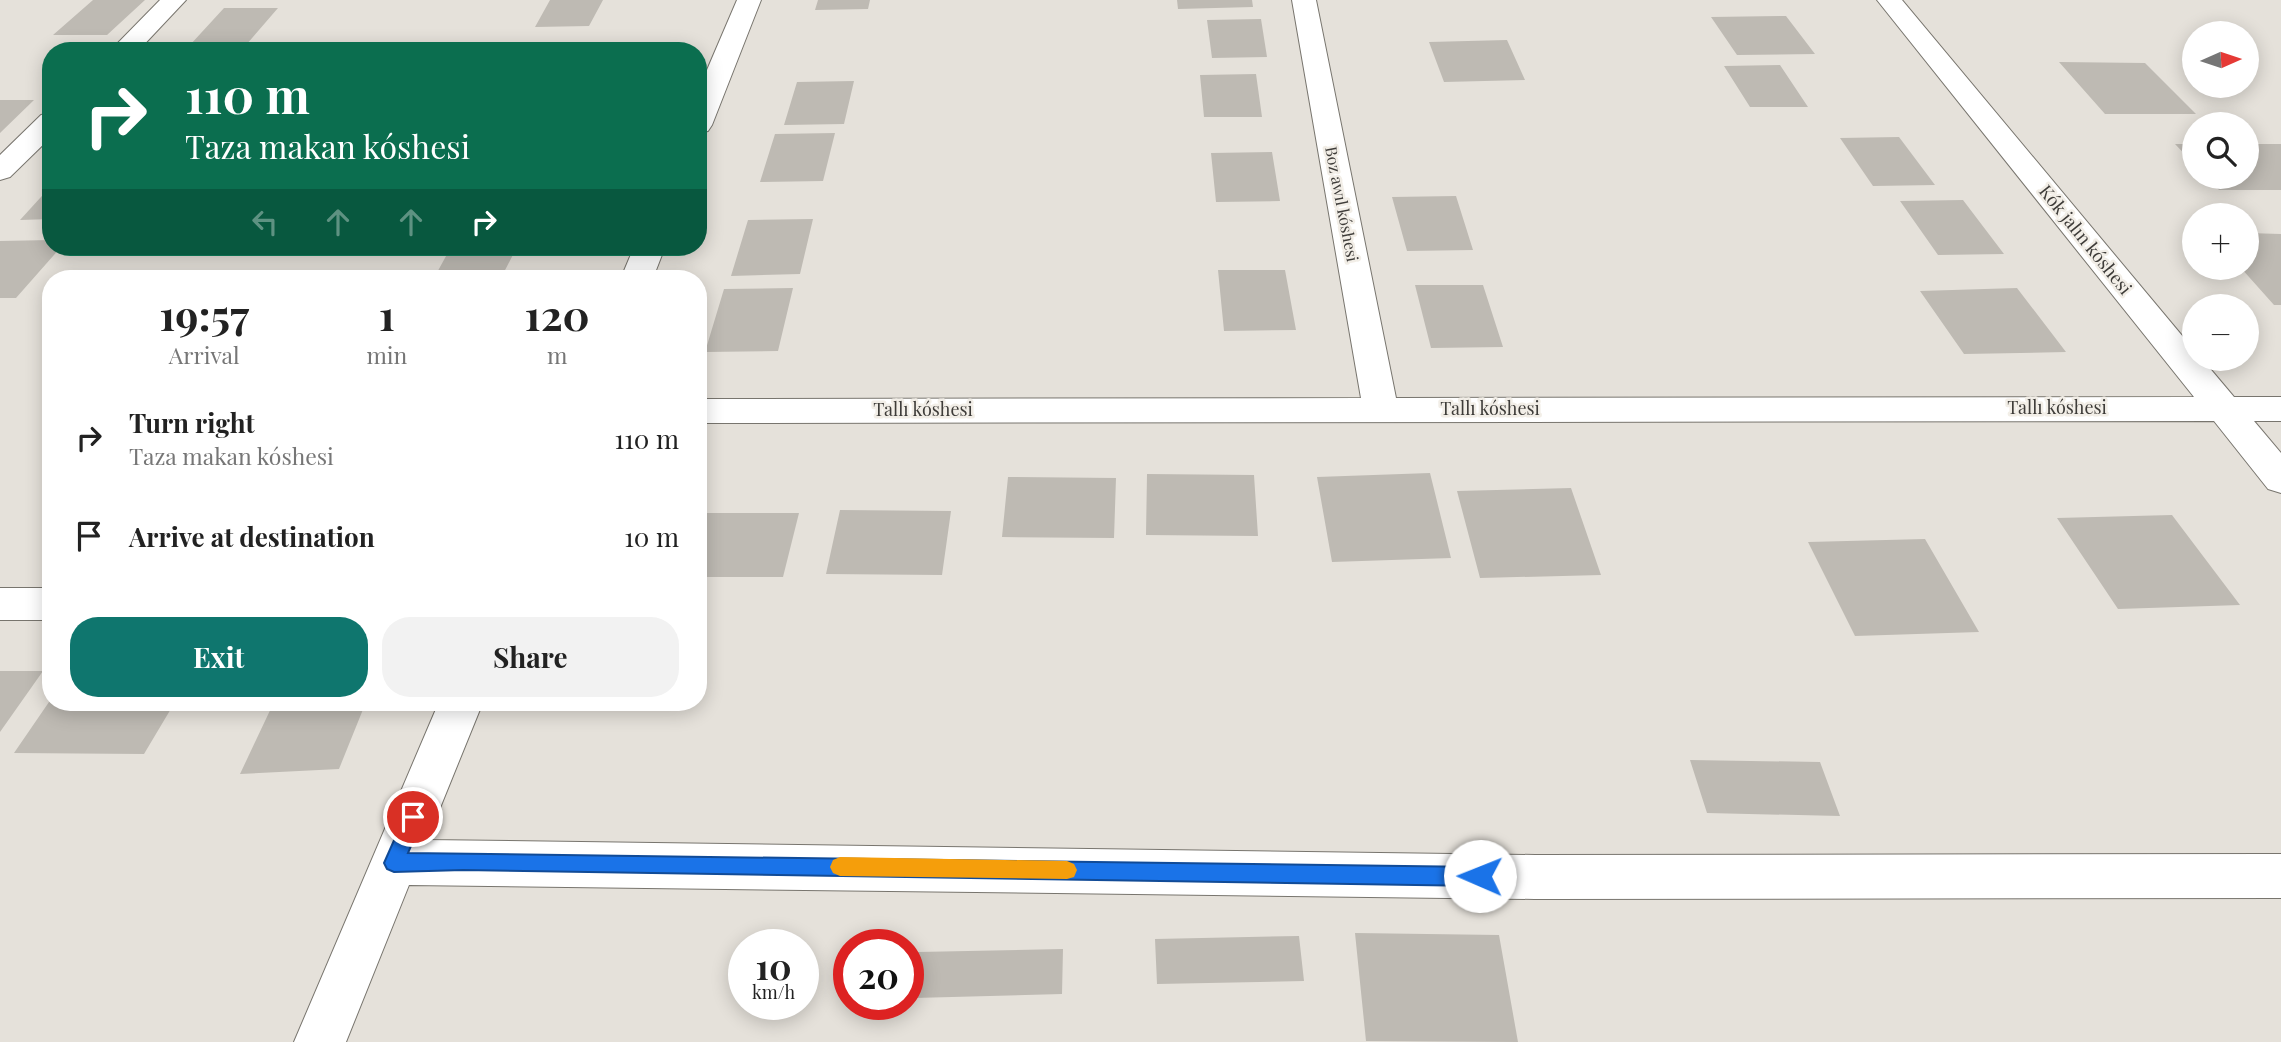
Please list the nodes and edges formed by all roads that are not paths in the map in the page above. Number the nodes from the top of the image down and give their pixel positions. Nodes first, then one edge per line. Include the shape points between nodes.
1 (174, 0) edge
2 (749, 0) edge
3 (1304, 0) edge
4 (1889, 0) edge
5 (132, 42) edge
6 (707, 103) edge
7 (42, 130) edge
8 (0, 171) edge
9 (2221, 408) junction
10 (1381, 409) junction
11 (2281, 410) edge
12 (707, 411) edge
13 (2281, 479) edge
14 (0, 604) edge
15 (42, 604) edge
16 (457, 711) edge
17 (394, 863) junction
18 (2281, 876) edge
19 (320, 1042) edge

1 - 5 street
2 - 6 street
3 - 10 street, Boz awıl kóshesi
4 - 9 street, Kók jalın kóshesi
7 - 8 street
9 - 10 street, Tallı kóshesi
9 - 11 street, Tallı kóshesi
9 - 13 street, Kók jalın kóshesi
10 - 12 street, Tallı kóshesi
14 - 15 street
16 - 17 street
17 - 18 street via 1535,877
17 - 19 street

